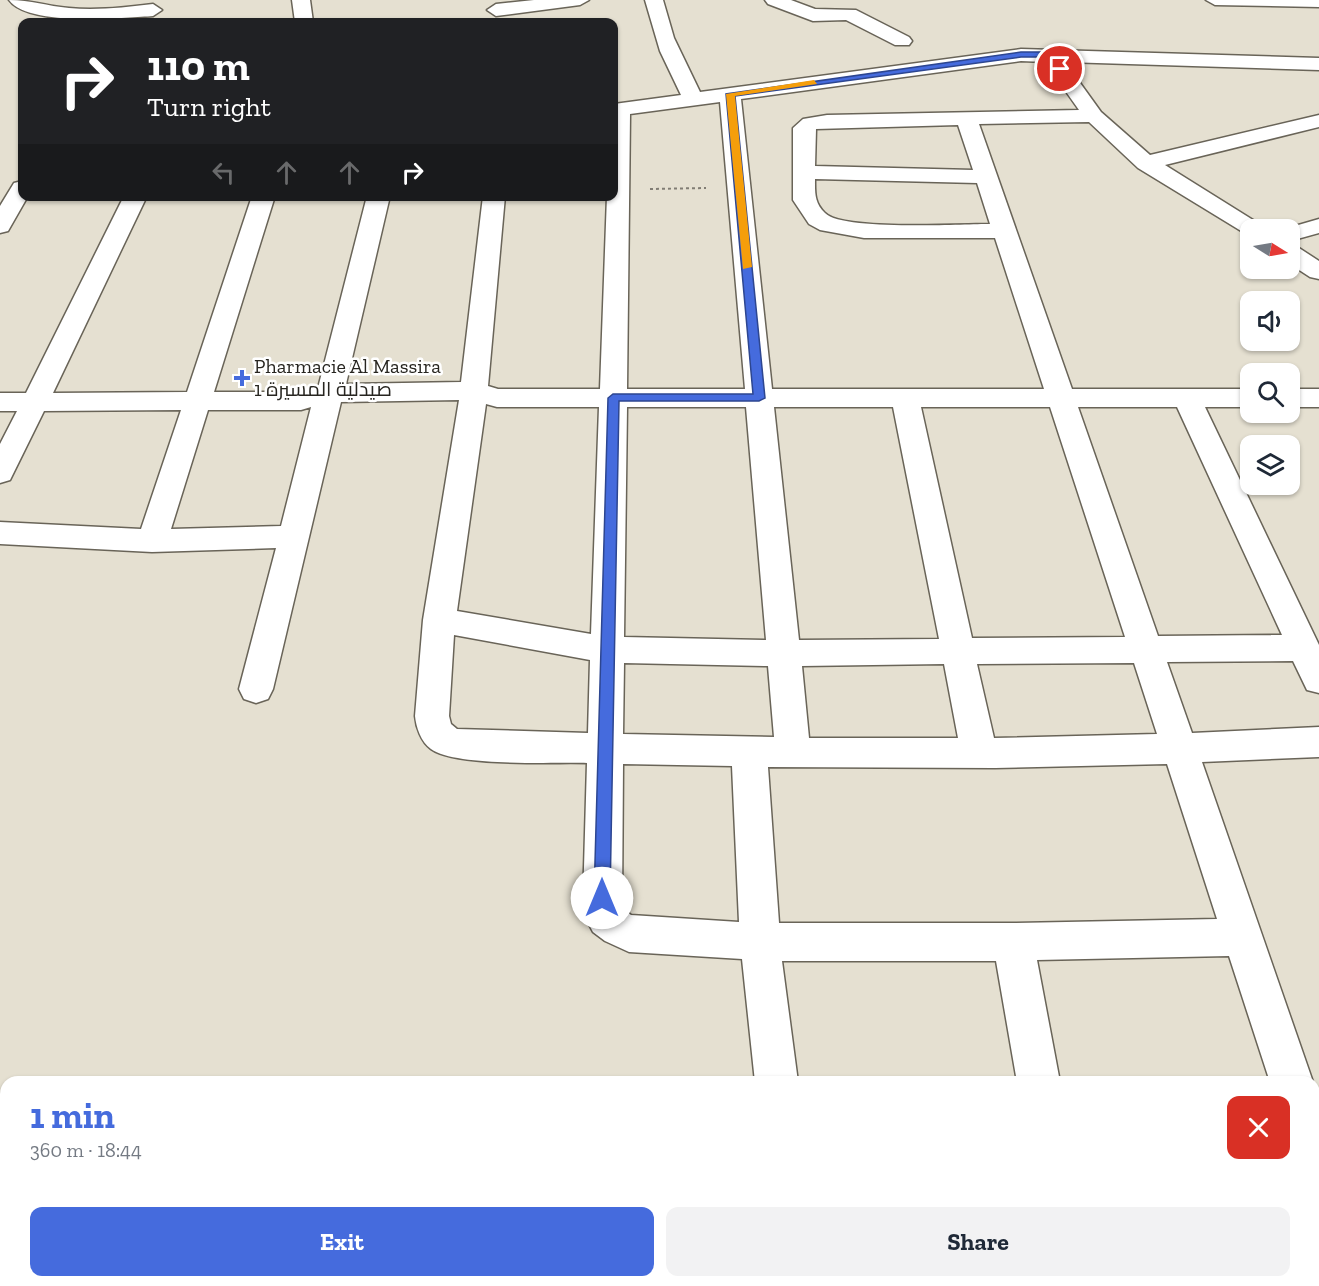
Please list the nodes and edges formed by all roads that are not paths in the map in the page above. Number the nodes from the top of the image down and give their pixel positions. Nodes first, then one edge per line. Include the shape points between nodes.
1 (18, 0) edge
2 (301, 0) edge
3 (580, 0) edge
4 (654, 0) edge
5 (774, 0) edge
6 (1215, 0) edge
7 (1317, 3) edge
8 (153, 11) edge
9 (493, 11) edge
10 (303, 18) edge
11 (902, 41) dead end
12 (1049, 54) junction
13 (1319, 64) edge
14 (872, 74) junction
15 (730, 94) junction
16 (693, 99) junction
17 (618, 110) edge
18 (1094, 116) junction
19 (968, 120) junction
20 (878, 121) junction
21 (1319, 121) edge
22 (1146, 163) junction
23 (806, 172) junction
24 (987, 177) junction
25 (18, 180) edge
26 (0, 182) edge
27 (18, 195) edge
28 (134, 201) edge
29 (262, 201) edge
30 (378, 201) edge
31 (494, 201) edge
32 (618, 201) edge
33 (1240, 222) edge
34 (0, 226) edge
35 (1319, 226) edge
36 (1005, 231) junction
37 (1300, 231) edge
38 (1300, 260) edge
39 (1319, 272) edge
40 (481, 398) junction
41 (613, 398) junction
42 (759, 398) junction
43 (905, 398) junction
44 (1061, 398) junction
45 (1188, 398) junction
46 (1240, 398) edge
47 (1300, 398) edge
48 (1319, 398) edge
49 (198, 400) junction
50 (319, 401) junction
51 (0, 402) edge
52 (35, 402) junction
53 (0, 473) edge
54 (0, 533) edge
55 (292, 537) junction
56 (152, 541) junction
57 (439, 620) junction
58 (1304, 648) junction
59 (607, 650) junction
60 (1146, 650) junction
61 (957, 652) junction
62 (784, 653) junction
63 (1319, 680) edge
64 (256, 689) dead end
65 (1319, 742) edge
66 (605, 748) junction
67 (1180, 750) junction
68 (749, 751) junction
69 (793, 752) junction
70 (979, 752) junction
71 (1243, 937) junction
72 (760, 942) junction
73 (1013, 942) junction
74 (776, 1076) edge
75 (1038, 1076) edge
76 (1290, 1076) edge

1 - 8 street via 56,14
2 - 10 street
3 - 9 street
4 - 16 street via 670,57
5 - 11 street via 813,15 849,14
6 - 7 street
12 - 13 street
12 - 14 street via 973,59
12 - 18 street
14 - 15 street
14 - 20 street
15 - 16 street
15 - 42 street
16 - 17 street
18 - 19 street
18 - 22 street
19 - 20 street
19 - 24 street
20 - 23 street via 806,125
21 - 22 street
22 - 33 street
23 - 24 street
23 - 36 street via 804,200 810,210 817,219 842,229
24 - 36 street
25 - 26 street
27 - 34 street
28 - 52 street
29 - 49 street
30 - 50 street
31 - 40 street
32 - 41 street
35 - 37 street
36 - 44 street
38 - 39 street
40 - 41 street
40 - 50 street
40 - 57 street
41 - 42 street
41 - 59 street
42 - 43 street
42 - 62 street
43 - 44 street
43 - 61 street
44 - 45 street
44 - 60 street
45 - 46 street
45 - 58 street
47 - 48 street
49 - 50 street
49 - 52 street
49 - 56 street
50 - 55 street
51 - 52 street
52 - 53 street
54 - 56 street
55 - 56 street
55 - 64 street
57 - 59 street
57 - 66 street via 432,716 440,738 454,744
58 - 60 street
58 - 63 street
59 - 62 street
59 - 66 street
60 - 61 street
60 - 67 street
61 - 62 street
61 - 70 street
62 - 69 street
65 - 67 street
66 - 68 street
66 - 72 street via 602,882 603,914 609,925 629,933
67 - 70 street
67 - 71 street
68 - 69 street
68 - 72 street
69 - 70 street
71 - 73 street
71 - 76 street
72 - 73 street
72 - 74 street
73 - 75 street

